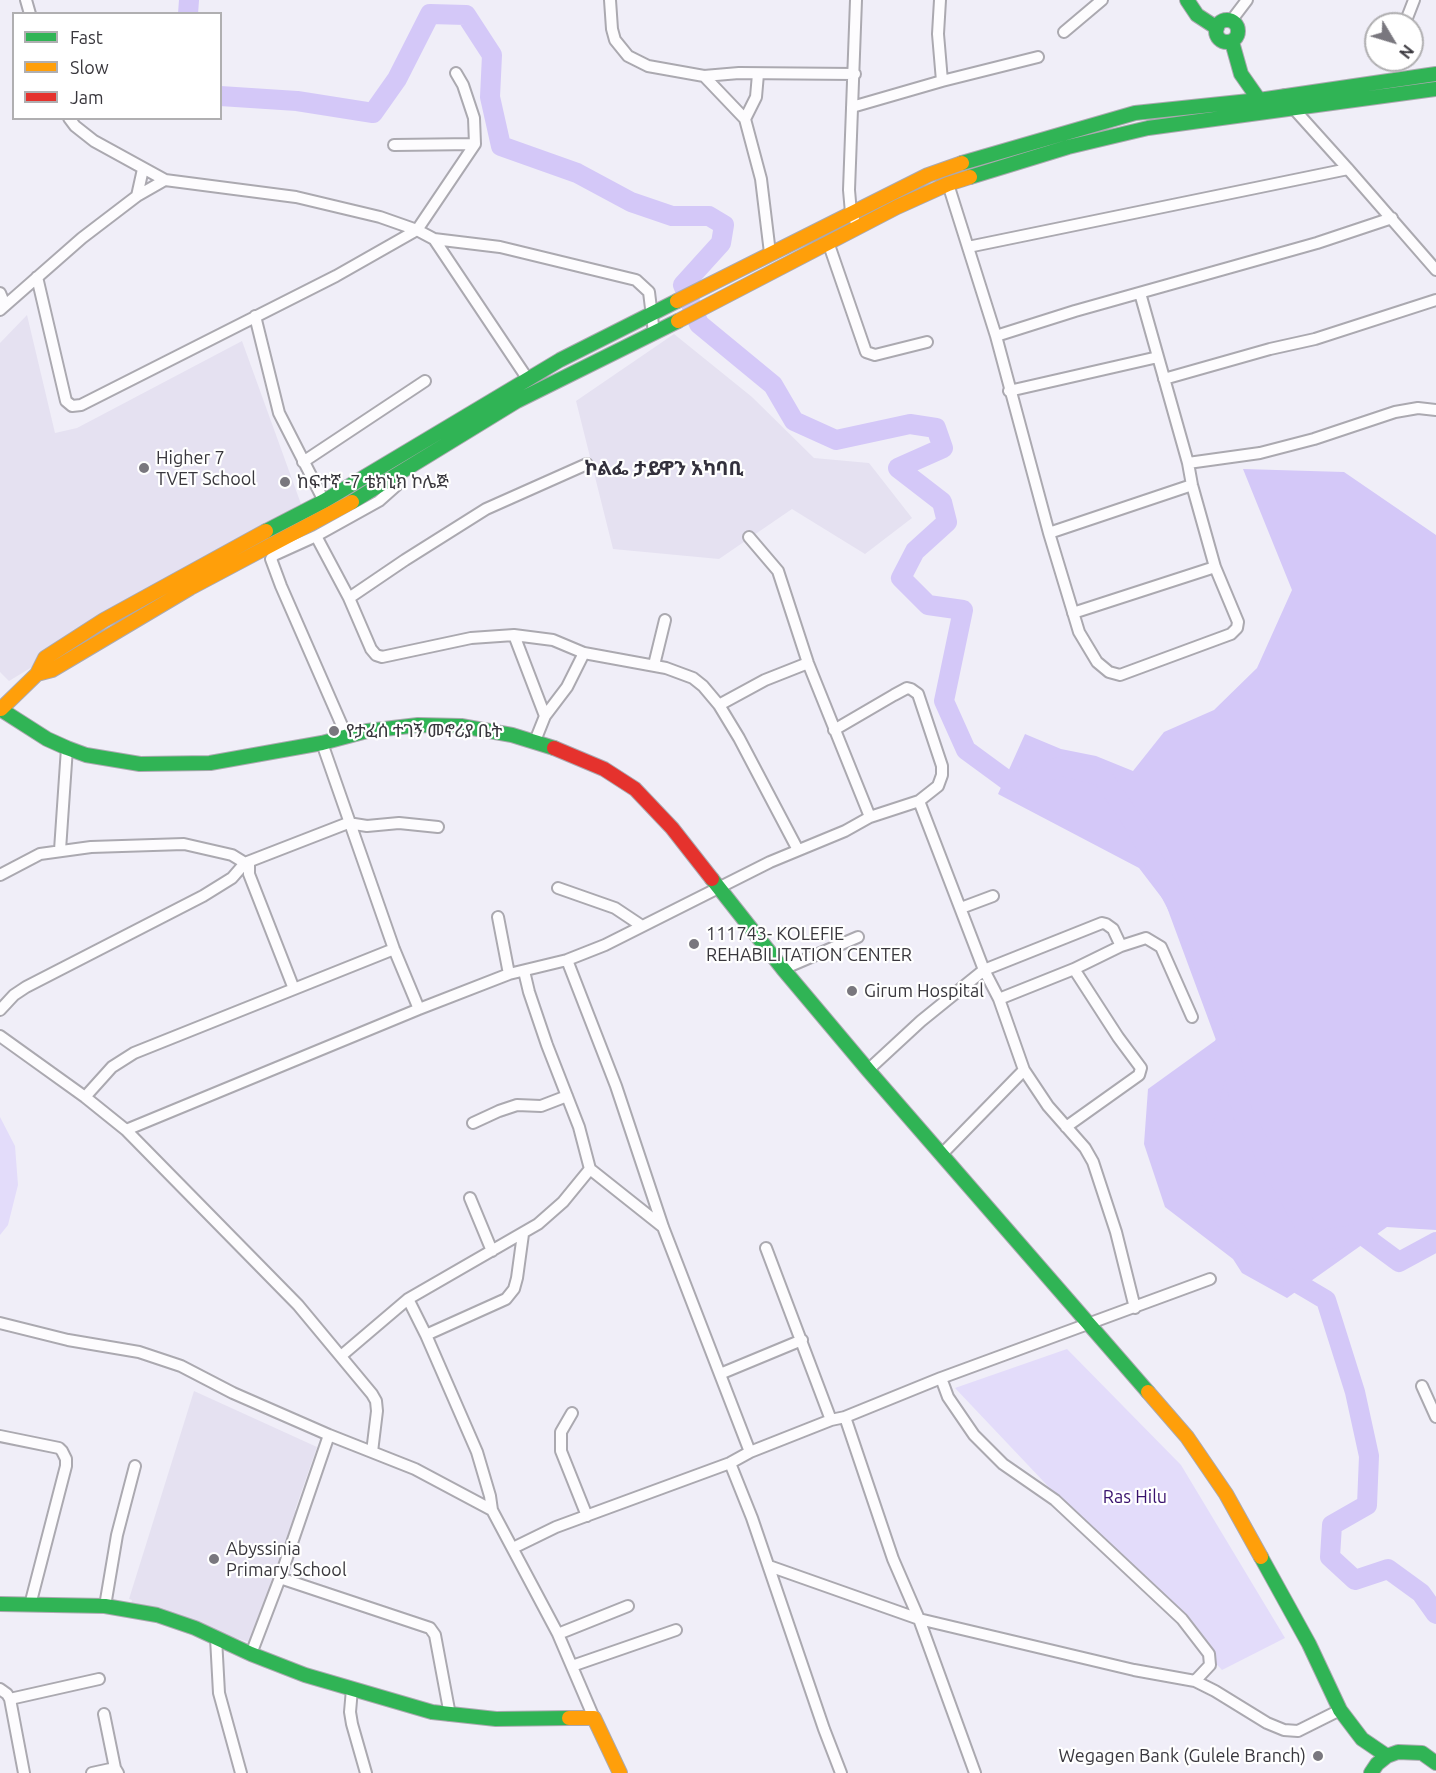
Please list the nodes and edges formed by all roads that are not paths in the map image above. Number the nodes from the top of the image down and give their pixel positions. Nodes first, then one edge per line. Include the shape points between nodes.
1 (610, 0) edge
2 (856, 0) edge
3 (940, 0) edge
4 (1102, 0) edge
5 (1187, 0) edge
6 (1246, 0) edge
7 (1231, 21) junction
8 (1217, 28) junction
9 (1064, 32) dead end
10 (1232, 42) junction
11 (1038, 57) dead end
12 (456, 73) dead end
13 (758, 74) junction
14 (855, 74) junction
15 (1436, 74) edge
16 (704, 76) junction
17 (942, 81) junction
18 (1436, 89) edge
19 (1286, 95) junction
20 (1258, 100) junction
21 (852, 106) junction
22 (1294, 110) junction
23 (1269, 113) junction
24 (745, 119) junction
25 (70, 120) edge
26 (475, 144) junction
27 (394, 145) dead end
28 (143, 168) junction
29 (1348, 168) junction
30 (165, 180) junction
31 (948, 184) junction
32 (137, 196) junction
33 (851, 213) junction
34 (1392, 218) junction
35 (857, 227) junction
36 (417, 230) junction
37 (434, 238) junction
38 (828, 242) junction
39 (968, 248) junction
40 (770, 254) junction
41 (1436, 270) edge
42 (37, 277) junction
43 (0, 293) edge
44 (1140, 293) junction
45 (1436, 300) edge
46 (2, 308) edge
47 (650, 315) junction
48 (255, 316) junction
49 (654, 333) junction
50 (996, 336) junction
51 (927, 342) dead end
52 (1158, 357) junction
53 (527, 378) junction
54 (1164, 379) junction
55 (425, 381) dead end
56 (1009, 391) junction
57 (1436, 410) edge
58 (303, 462) junction
59 (1188, 463) junction
60 (587, 464) dead end
61 (401, 473) junction
62 (1192, 484) junction
63 (324, 501) junction
64 (300, 522) junction
65 (1049, 533) junction
66 (316, 536) junction
67 (749, 537) dead end
68 (1215, 567) junction
69 (349, 598) junction
70 (1073, 613) junction
71 (665, 620) dead end
72 (514, 635) junction
73 (584, 653) junction
74 (808, 663) junction
75 (654, 665) junction
76 (719, 705) junction
77 (0, 709) edge
78 (544, 716) junction
79 (834, 730) junction
80 (347, 737) junction
81 (535, 741) junction
82 (322, 743) junction
83 (68, 748) junction
84 (919, 801) junction
85 (870, 817) junction
86 (348, 823) junction
87 (438, 826) dead end
88 (60, 850) junction
89 (798, 850) junction
90 (247, 863) junction
91 (0, 875) edge
92 (558, 888) dead end
93 (720, 889) junction
94 (993, 896) dead end
95 (961, 908) junction
96 (498, 916) dead end
97 (642, 926) junction
98 (858, 937) dead end
99 (1121, 946) junction
100 (394, 949) junction
101 (567, 960) junction
102 (783, 969) junction
103 (1074, 969) junction
104 (984, 970) junction
105 (524, 971) junction
106 (509, 974) junction
107 (294, 989) junction
108 (999, 999) junction
109 (418, 1009) junction
110 (0, 1010) edge
111 (1192, 1017) dead end
112 (0, 1036) edge
113 (868, 1070) junction
114 (1024, 1070) junction
115 (567, 1096) junction
116 (85, 1097) junction
117 (473, 1123) dead end
118 (1066, 1126) junction
119 (126, 1130) junction
120 (942, 1154) junction
121 (590, 1169) junction
122 (470, 1198) dead end
123 (663, 1227) junction
124 (523, 1234) junction
125 (766, 1248) dead end
126 (492, 1251) junction
127 (1210, 1279) dead end
128 (408, 1299) junction
129 (1135, 1308) junction
130 (0, 1323) edge
131 (1089, 1325) junction
132 (426, 1335) junction
133 (802, 1340) junction
134 (341, 1356) junction
135 (720, 1374) junction
136 (941, 1378) junction
137 (1422, 1386) dead end
138 (572, 1413) dead end
139 (845, 1417) junction
140 (1436, 1417) edge
141 (831, 1420) junction
142 (329, 1435) junction
143 (0, 1436) edge
144 (372, 1452) junction
145 (750, 1452) junction
146 (730, 1463) junction
147 (135, 1466) dead end
148 (492, 1510) junction
149 (587, 1516) junction
150 (513, 1548) junction
151 (769, 1566) junction
152 (280, 1578) junction
153 (0, 1604) edge
154 (30, 1605) junction
155 (105, 1606) junction
156 (628, 1606) dead end
157 (918, 1619) junction
158 (676, 1630) dead end
159 (558, 1634) junction
160 (216, 1638) junction
161 (251, 1654) junction
162 (572, 1666) junction
163 (99, 1679) dead end
164 (1195, 1681) junction
165 (0, 1689) edge
166 (352, 1689) junction
167 (10, 1699) junction
168 (1340, 1710) junction
169 (104, 1714) dead end
170 (450, 1715) junction
171 (594, 1718) junction
172 (1387, 1756) junction
173 (1436, 1763) edge
174 (116, 1770) edge
175 (24, 1773) edge
176 (92, 1773) edge
177 (242, 1773) edge
178 (366, 1773) edge
179 (620, 1773) edge
180 (841, 1773) edge
181 (975, 1773) edge
182 (1371, 1773) edge

1 - 16 street via 615,40 628,56 648,66
2 - 14 street
3 - 17 street
4 - 9 street
5 - 8 main road via 1197,15
6 - 7 street
7 - 8 main road via 1222,21
7 - 10 main road via 1238,31
8 - 10 main road via 1220,40
10 - 20 main road via 1241,74
11 - 17 street
12 - 26 street via 474,118
13 - 14 street
13 - 16 street
13 - 24 street via 756,97
14 - 21 street
15 - 19 main road
16 - 24 street
17 - 21 street
18 - 22 main road
19 - 20 main road
19 - 22 street
20 - 23 main road
20 - 33 main road via 1154,110 1109,119 960,162
21 - 33 street
22 - 23 main road
22 - 29 street
23 - 31 main road via 1129,132
24 - 40 street via 760,179
25 - 28 street via 94,141
26 - 27 street
26 - 36 street
28 - 30 street
28 - 32 street
29 - 34 street
29 - 39 street
30 - 32 street
30 - 36 street via 296,197
31 - 35 main road
31 - 39 street
32 - 42 street
33 - 35 street
33 - 40 main road
34 - 41 street
34 - 44 street
35 - 38 main road
36 - 37 street
36 - 48 street via 375,256
37 - 47 street via 500,248 636,280 649,292
37 - 53 street
38 - 49 main road
38 - 51 street via 866,352 875,356
39 - 50 street
40 - 47 main road
42 - 46 street
42 - 48 street via 65,398 72,406 81,405
43 - 46 street
44 - 50 street
44 - 52 street
45 - 54 street via 1315,339
47 - 49 street
47 - 53 main road
48 - 58 street via 279,413
49 - 61 main road via 525,396
50 - 56 street
52 - 54 street
52 - 56 street
53 - 63 main road
54 - 59 street
55 - 58 street
56 - 65 street
57 - 59 street via 1395,412 1260,453
58 - 63 street
59 - 62 street
60 - 69 street via 486,509
61 - 64 main road
61 - 66 street via 389,494
62 - 65 street
62 - 68 street
63 - 64 main road
64 - 77 main road via 68,661 37,674
65 - 70 street
66 - 69 street
66 - 80 street via 274,555 271,561
67 - 74 street via 778,571
68 - 70 street
68 - 70 street via 1238,622 1234,631 1120,675 1108,672 1092,657
69 - 72 street via 371,649 379,656 471,638
71 - 75 street
72 - 73 street via 553,640
72 - 78 street
73 - 75 street
73 - 78 street via 567,687
74 - 76 street
74 - 79 street
75 - 76 street via 693,678
76 - 89 street
77 - 83 main road
78 - 81 street
79 - 84 street via 907,688 918,694 942,766 938,786
79 - 85 street
80 - 81 main road via 367,731 436,724
80 - 82 main road
81 - 93 main road via 585,759 635,789
82 - 83 main road via 210,763 176,764 122,762
82 - 86 street
83 - 88 street
84 - 85 street
84 - 95 street
85 - 89 street
86 - 87 street
86 - 90 street
86 - 100 street
88 - 90 street via 184,844 232,855
88 - 91 street via 40,854
89 - 93 street
90 - 107 street
90 - 110 street via 203,896 26,987
92 - 97 street via 615,908
93 - 97 street
93 - 102 main road
94 - 95 street
95 - 104 street
96 - 106 street
97 - 101 street
98 - 102 street
99 - 103 street
99 - 104 street via 1113,929 1102,923
99 - 111 street via 1146,938 1161,946
100 - 107 street
100 - 109 street
101 - 105 street
101 - 123 street via 616,1086
102 - 113 main road
103 - 108 street
103 - 118 street via 1141,1068 1139,1075
104 - 108 street
104 - 113 street
105 - 106 street
105 - 115 street
106 - 109 street
107 - 116 street via 125,1057
108 - 114 street
109 - 119 street
112 - 116 street
113 - 120 main road
114 - 118 street
114 - 120 street
115 - 117 street via 541,1106 517,1106
115 - 121 street
116 - 119 street
118 - 129 street via 1093,1162
119 - 134 street via 298,1305
120 - 131 main road
121 - 123 street
121 - 124 street via 551,1214
122 - 126 street
123 - 135 street
124 - 126 street
124 - 132 street via 517,1278 506,1299
125 - 133 street
126 - 128 street
127 - 129 street
128 - 132 street
128 - 134 street
129 - 131 street
130 - 142 street via 162,1359
131 - 136 street
131 - 168 main road via 1209,1467 1303,1634
132 - 148 street via 477,1452
133 - 135 street
133 - 141 street
134 - 144 street via 376,1401
135 - 145 street
136 - 139 street
136 - 164 street via 961,1417 988,1450 1055,1500 1182,1619 1209,1654 1210,1665
137 - 140 street
138 - 149 street via 561,1432 561,1451
139 - 141 street
139 - 157 street
141 - 145 street
142 - 144 street
142 - 152 street
143 - 154 street via 58,1448 66,1459
144 - 148 street
145 - 146 street
146 - 149 street
146 - 151 street
147 - 155 street via 117,1535
148 - 150 street
149 - 150 street
150 - 159 street
151 - 157 street
151 - 180 street
152 - 161 street
152 - 170 street via 430,1628 435,1635
153 - 154 main road
154 - 155 main road
155 - 160 main road via 157,1615
156 - 159 street
157 - 164 street
157 - 181 street
158 - 162 street
159 - 162 street
160 - 161 main road
160 - 177 street via 219,1694
161 - 166 main road
162 - 171 street
163 - 167 street
164 - 168 street via 1284,1730 1298,1731
165 - 167 street
166 - 170 main road
166 - 178 street via 350,1707
167 - 175 street
168 - 172 main road via 1362,1739
169 - 174 street
170 - 171 main road via 496,1719
171 - 179 main road
172 - 173 main road via 1410,1751
172 - 182 main road
174 - 176 street

